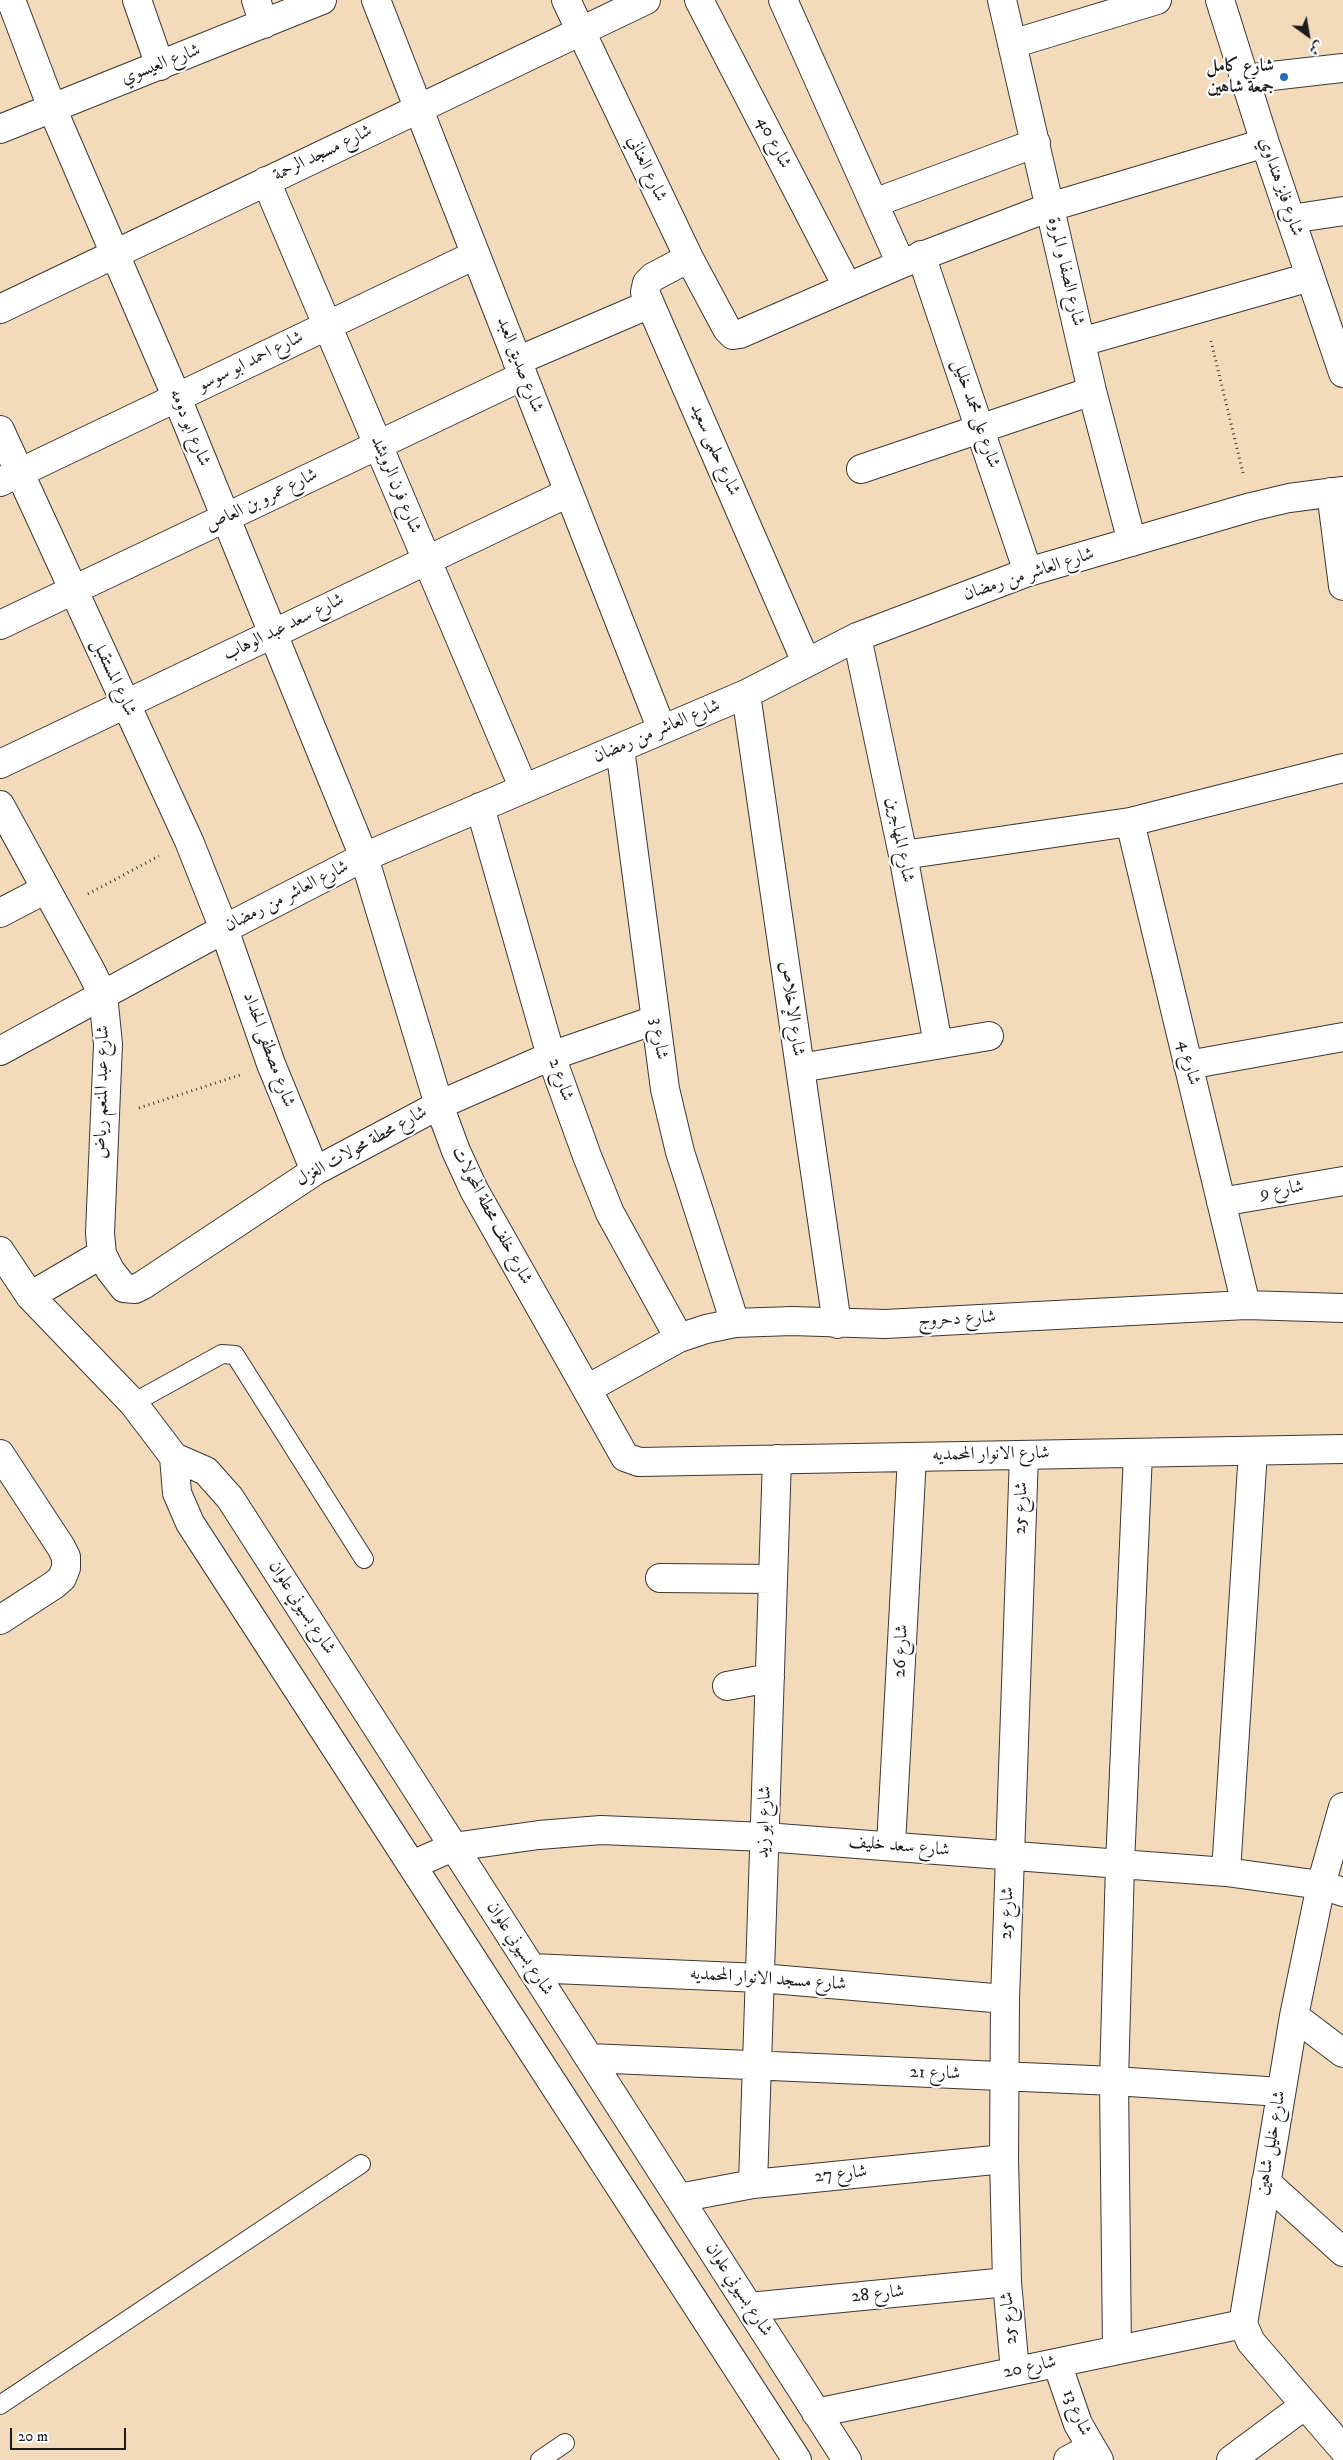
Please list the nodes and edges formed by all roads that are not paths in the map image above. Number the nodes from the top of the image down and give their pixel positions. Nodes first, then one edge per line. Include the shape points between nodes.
1 (11, 0) edge
2 (137, 0) edge
3 (322, 0) edge
4 (376, 0) edge
5 (566, 0) edge
6 (646, 0) edge
7 (699, 0) edge
8 (783, 0) edge
9 (1002, 0) edge
10 (1157, 0) edge
11 (1220, 0) edge
12 (260, 12) edge
13 (581, 31) junction
14 (1012, 44) junction
15 (160, 66) junction
16 (1343, 68) edge
17 (1245, 79) junction
18 (52, 108) junction
19 (418, 109) junction
20 (0, 129) edge
21 (1036, 143) junction
22 (1265, 144) junction
23 (266, 182) junction
24 (874, 203) junction
25 (1050, 207) junction
26 (1343, 211) edge
27 (1291, 219) junction
28 (115, 253) junction
29 (475, 255) junction
30 (689, 258) junction
31 (911, 260) junction
32 (1310, 277) junction
33 (846, 286) junction
34 (650, 304) junction
35 (0, 309) edge
36 (327, 326) junction
37 (1081, 342) junction
38 (520, 368) junction
39 (1343, 373) edge
40 (1092, 391) junction
41 (177, 398) junction
42 (980, 429) junction
43 (0, 430) edge
44 (378, 445) junction
45 (861, 469) dead end
46 (10, 478) edge
47 (568, 492) junction
48 (1337, 492) edge
49 (225, 518) junction
50 (1132, 542) junction
51 (426, 561) junction
52 (1028, 572) junction
53 (1343, 586) edge
54 (72, 590) junction
55 (0, 625) edge
56 (272, 634) junction
57 (857, 637) junction
58 (806, 662) junction
59 (746, 694) junction
60 (126, 705) junction
61 (662, 730) junction
62 (620, 748) junction
63 (0, 764) edge
64 (1343, 768) edge
65 (524, 789) junction
66 (0, 806) edge
67 (480, 807) junction
68 (1130, 822) junction
69 (903, 854) junction
70 (364, 857) junction
71 (52, 899) junction
72 (0, 913) edge
73 (224, 928) junction
74 (102, 995) junction
75 (655, 1020) junction
76 (989, 1036) dead end
77 (1343, 1037) edge
78 (938, 1044) junction
79 (0, 1051) edge
80 (551, 1056) junction
81 (1188, 1065) junction
82 (800, 1068) junction
83 (439, 1105) junction
84 (314, 1171) junction
85 (1343, 1181) edge
86 (1222, 1202) junction
87 (0, 1251) edge
88 (102, 1254) junction
89 (30, 1296) junction
90 (1246, 1305) junction
91 (1343, 1308) edge
92 (735, 1323) junction
93 (837, 1324) junction
94 (679, 1338) junction
95 (587, 1390) junction
96 (133, 1403) junction
97 (1343, 1449) edge
98 (1252, 1450) junction
99 (1138, 1452) junction
100 (0, 1454) edge
101 (1024, 1454) junction
102 (174, 1457) junction
103 (912, 1457) junction
104 (777, 1459) junction
105 (639, 1462) joint
106 (364, 1559) dead end
107 (660, 1578) dead end
108 (773, 1579) junction
109 (0, 1620) edge
110 (770, 1678) junction
111 (727, 1686) dead end
112 (1343, 1807) edge
113 (765, 1837) junction
114 (891, 1845) junction
115 (453, 1847) junction
116 (1010, 1857) junction
117 (1120, 1864) junction
118 (412, 1865) junction
119 (1226, 1872) junction
120 (1332, 1889) edge
121 (531, 1968) junction
122 (760, 1978) junction
123 (1005, 1999) junction
124 (1294, 2016) junction
125 (1343, 2053) edge
126 (589, 2058) junction
127 (756, 2067) junction
128 (1005, 2077) junction
129 (1114, 2081) junction
130 (1281, 2092) junction
131 (1004, 2158) junction
132 (361, 2164) dead end
133 (1266, 2182) junction
134 (753, 2184) junction
135 (679, 2198) junction
136 (1343, 2252) edge
137 (1008, 2282) junction
138 (749, 2307) junction
139 (1243, 2324) junction
140 (1117, 2350) junction
141 (1057, 2363) junction
142 (1014, 2371) junction
143 (0, 2405) edge
144 (1305, 2405) junction
145 (816, 2413) junction
146 (565, 2443) dead end
147 (1343, 2449) edge
148 (1086, 2456) edge
149 (540, 2460) edge
150 (797, 2460) edge
151 (847, 2460) edge
152 (1231, 2460) edge

1 - 18 street, شارع ابو دومه
2 - 15 street
3 - 12 street, شارع العيسوي
4 - 19 street, شارع صديق العبد
5 - 13 street, شارع العناني
6 - 13 street, شارع مسجد الرحمة
7 - 33 street, شارع 40
8 - 24 street, شارع على محمد خليل
9 - 14 street, شارع الصفا و المروة
10 - 14 street
11 - 17 street, شارع فايز هنداوي
12 - 15 street, شارع العيسوي
13 - 19 street, شارع مسجد الرحمة
13 - 30 street, شارع العناني
14 - 21 street, شارع الصفا و المروة
15 - 18 street, شارع العيسوي
16 - 17 street
17 - 22 street, شارع فايز هنداوي
18 - 20 street, شارع العيسوي
18 - 28 street, شارع ابو دومه
19 - 23 street, شارع مسجد الرحمة
19 - 29 street, شارع صديق العبد
21 - 24 street
21 - 25 street, شارع الصفا و المروة
22 - 25 street
22 - 27 street, شارع فايز هنداوي
23 - 28 street, شارع مسجد الرحمة
23 - 36 street, شارع فرن الرويشد
24 - 31 street, شارع على محمد خليل
25 - 31 street
25 - 37 street, شارع الصفا و المروة
26 - 27 street
27 - 32 street, شارع فايز هنداوي
28 - 35 street, شارع مسجد الرحمة
28 - 41 street, شارع ابو دومه
29 - 36 street, شارع احمد ابو سوسو
29 - 38 street, شارع صديق العبد
30 - 33 street, شارع العناني via 733,335
30 - 34 street, شارع حلمى سعيد via 647,282 645,292
31 - 33 street
31 - 42 street, شارع على محمد خليل
32 - 37 street
32 - 39 street, شارع فايز هنداوي
34 - 38 street, شارع عمرو بن العاص
34 - 58 street, شارع حلمى سعيد
36 - 41 street, شارع احمد ابو سوسو
36 - 44 street, شارع فرن الرويشد
37 - 40 street, شارع الصفا و المروة
38 - 44 street, شارع عمرو بن العاص
38 - 47 street, شارع صديق العبد
40 - 42 street
40 - 50 street, شارع الصفا و المروة
41 - 46 street, شارع احمد ابو سوسو
41 - 49 street, شارع ابو دومه
42 - 45 street
42 - 52 street, شارع على محمد خليل
43 - 46 street, شارع المستقبل
44 - 49 street, شارع عمرو بن العاص
44 - 51 street, شارع فرن الرويشد
46 - 54 street, شارع المستقبل
47 - 51 street, شارع سعد عبد الوهاب
47 - 61 street, شارع صديق العبد
48 - 50 street, شارع العاشر من رمضان via 1251,507
48 - 53 street
49 - 54 street, شارع عمرو بن العاص
49 - 56 street, شارع ابو دومه
50 - 52 street, شارع العاشر من رمضان
51 - 56 street, شارع سعد عبد الوهاب
51 - 65 street, شارع فرن الرويشد
52 - 57 street, شارع العاشر من رمضان
54 - 55 street, شارع عمرو بن العاص
54 - 60 street, شارع المستقبل
56 - 60 street, شارع سعد عبد الوهاب
56 - 70 street, شارع ابو دومه
57 - 58 street, شارع العاشر من رمضان
57 - 69 street, شارع المهاجرين
58 - 59 street, شارع العاشر من رمضان
59 - 61 street, شارع العاشر من رمضان
59 - 82 street, شارع الإخلاص
60 - 63 street, شارع سعد عبد الوهاب
60 - 73 street, شارع المستقبل
61 - 62 street, شارع العاشر من رمضان
62 - 65 street, شارع العاشر من رمضان
62 - 75 street, شارع 3
64 - 68 street
65 - 67 street, شارع العاشر من رمضان
66 - 71 street, شارع عبد المنعم رياض
67 - 70 street, شارع العاشر من رمضان
67 - 80 street, شارع 2
68 - 69 street
68 - 81 street, شارع 4
69 - 78 street, شارع المهاجرين
70 - 73 street, شارع العاشر من رمضان
70 - 83 street, شارع خلف محطة المحولات
71 - 72 street
71 - 74 street, شارع عبد المنعم رياض
73 - 74 street, شارع العاشر من رمضان
73 - 84 street, شارع مصطفى الحداد via 271,1064
74 - 79 street, شارع العاشر من رمضان
74 - 88 street, شارع عبد المنعم رياض via 108,1044 103,1120
75 - 80 street, شارع محطة محولات الغزل
75 - 92 street, شارع 3 via 665,1089 680,1152
76 - 78 street
77 - 81 street
78 - 82 street
80 - 83 street, شارع محطة محولات الغزل
80 - 94 street, شارع 2 via 610,1213
81 - 86 street, شارع 4
82 - 93 street, شارع الإخلاص
83 - 84 street, شارع محطة محولات الغزل
83 - 95 street, شارع خلف محطة المحولات via 474,1190
84 - 88 street, شارع محطة محولات الغزل via 135,1289 124,1288
85 - 86 street, شارع 9
86 - 90 street, شارع 4
87 - 89 street, شارع بسيوني علوان
88 - 89 street
89 - 96 street, شارع بسيوني علوان
90 - 91 street, شارع دحروج
90 - 93 street, شارع دحروج
92 - 93 street, شارع دحروج
92 - 94 street, شارع دحروج
94 - 95 street, شارع دحروج
95 - 105 street, شارع خلف محطة المحولات via 620,1452
96 - 102 street, شارع بسيوني علوان
96 - 106 lane via 222,1354 235,1355
97 - 98 street, شارع الانوار المحمديه
98 - 99 street, شارع الانوار المحمديه
98 - 119 street
99 - 101 street, شارع الانوار المحمديه
99 - 117 street
100 - 109 street via 66,1557 62,1578
101 - 103 street, شارع الانوار المحمديه
101 - 116 street, شارع 25
102 - 115 street, شارع بسيوني علوان via 206,1471 230,1498
102 - 118 street via 177,1493 190,1523
103 - 104 street, شارع الانوار المحمديه
103 - 114 street, شارع 26
104 - 105 street, شارع الانوار المحمديه
104 - 108 street, شارع ابو زيد
107 - 108 street
108 - 110 street, شارع ابو زيد
110 - 111 street
110 - 113 street, شارع ابو زيد
112 - 120 street, شارع خليل شاهين
113 - 114 street, شارع سعد خليف
113 - 115 street, شارع سعد خليف via 601,1830
113 - 122 street, شارع ابو زيد
114 - 116 street, شارع سعد خليف
115 - 118 street, شارع سعد خليف
115 - 121 street, شارع بسيوني علوان
116 - 117 street, شارع سعد خليف
116 - 123 street, شارع 25
117 - 119 street, شارع سعد خليف
117 - 129 street
118 - 150 street
119 - 120 street, شارع سعد خليف
120 - 124 street, شارع خليل شاهين
121 - 122 street, شارع مسجد الانوار المحمديه
121 - 126 street, شارع بسيوني علوان
122 - 123 street, شارع مسجد الانوار المحمديه
122 - 127 street, شارع ابو زيد
123 - 128 street, شارع 25
124 - 125 street
124 - 130 street, شارع خليل شاهين
126 - 127 street, شارع 21
126 - 135 street, شارع بسيوني علوان
127 - 128 street, شارع 21
127 - 134 street, شارع ابو زيد
128 - 129 street, شارع 21
128 - 131 street, شارع 25
129 - 130 street, شارع 21
129 - 140 street
130 - 133 street, شارع خليل شاهين
131 - 134 street, شارع 27
131 - 137 street, شارع 25
132 - 143 lane
133 - 136 street
133 - 139 street, شارع خليل شاهين
134 - 135 street, شارع 27
135 - 138 street, شارع بسيوني علوان
137 - 138 street, شارع 28
137 - 142 street, شارع 25
138 - 145 street, شارع بسيوني علوان
139 - 140 street, شارع 20
139 - 144 street via 1252,2342
140 - 141 street, شارع 20
141 - 142 street, شارع 20
141 - 148 street, شارع 13
142 - 145 street, شارع 20
144 - 147 street
144 - 152 street
145 - 151 street, شارع بسيوني علوان
146 - 149 lane

